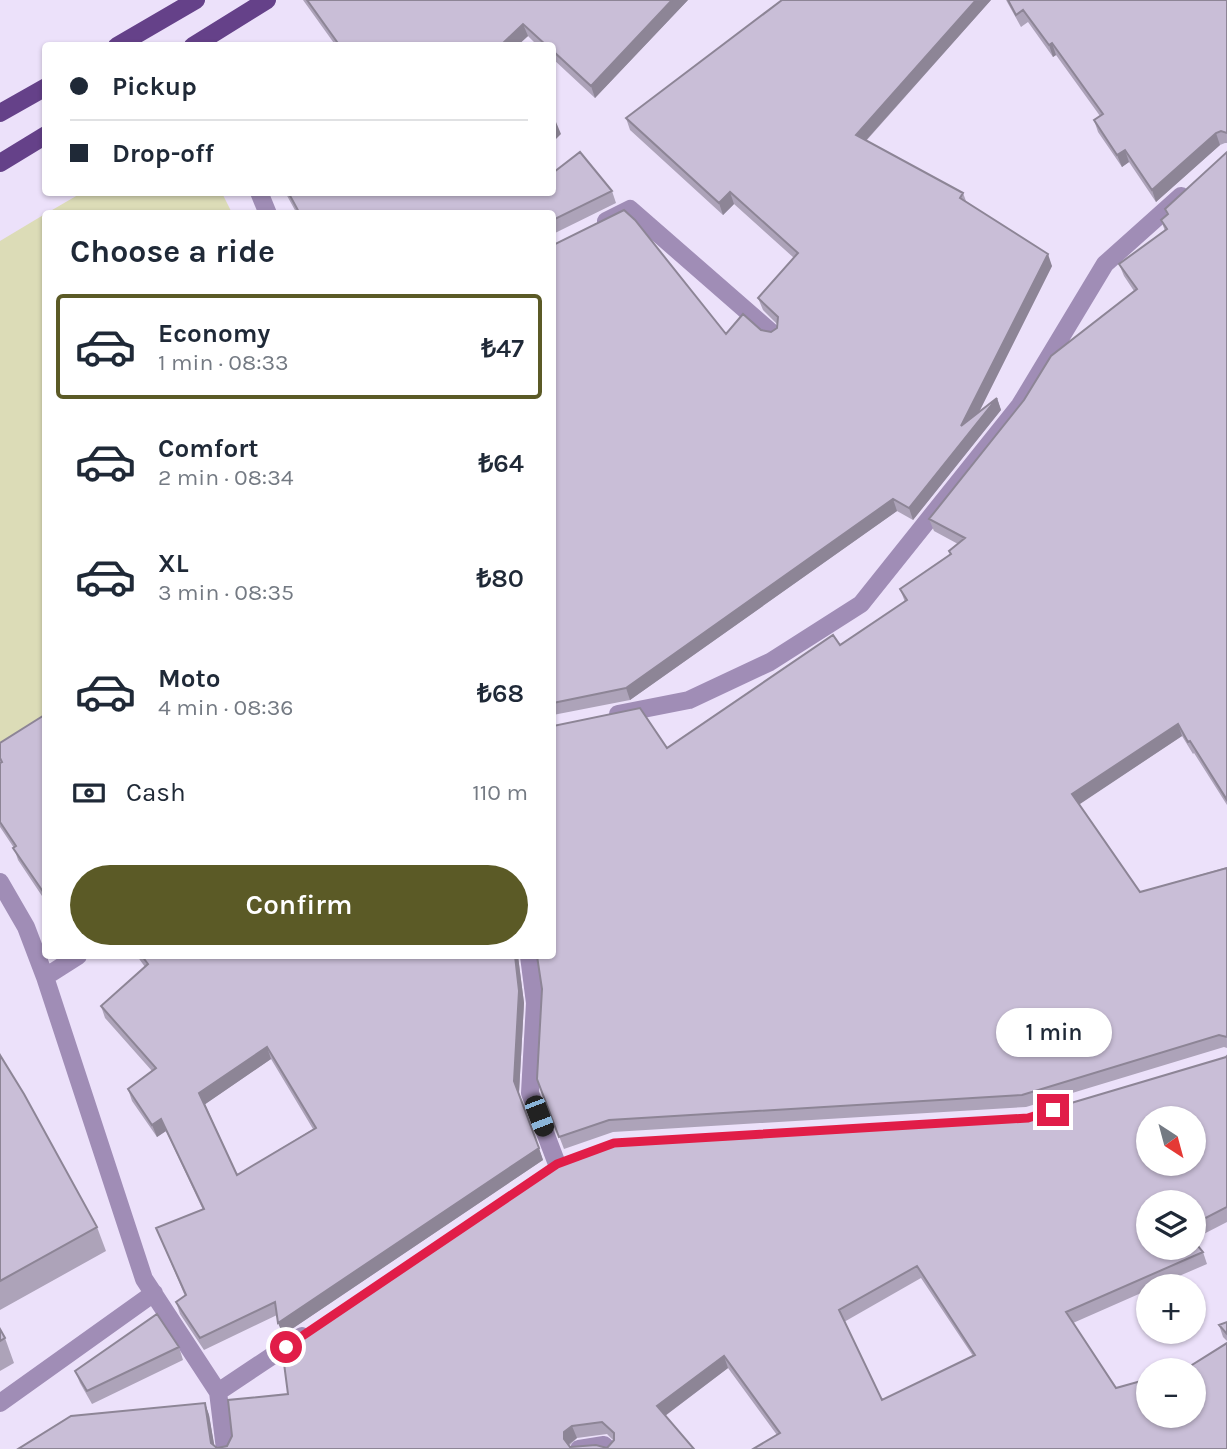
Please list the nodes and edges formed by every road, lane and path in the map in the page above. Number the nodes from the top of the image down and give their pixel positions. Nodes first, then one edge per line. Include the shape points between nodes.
1 (196, 0) edge
2 (267, 0) edge
3 (124, 42) edge
4 (205, 42) edge
5 (42, 89) edge
6 (0, 113) edge
7 (42, 137) edge
8 (0, 163) edge
9 (1196, 181) edge
10 (586, 231) edge
11 (772, 332) edge
12 (607, 716) edge
13 (0, 882) edge
14 (73, 959) edge
15 (529, 959) edge
16 (45, 977) junction
17 (557, 1165) edge
18 (154, 1293) junction
19 (320, 1324) edge
20 (218, 1392) junction
21 (0, 1403) edge
22 (225, 1449) edge
23 (579, 1449) edge
24 (608, 1449) edge

1 - 3 main road
2 - 4 main road
5 - 6 main road
7 - 8 main road
9 - 12 street via 1105,264 1020,405 861,604 770,662 689,700
10 - 11 street via 630,209
13 - 16 street via 26,927
14 - 16 street
15 - 17 street via 535,1003 530,1093
16 - 18 street via 144,1279
18 - 20 street
18 - 21 street
19 - 20 street
20 - 22 street
23 - 24 street via 604,1444

